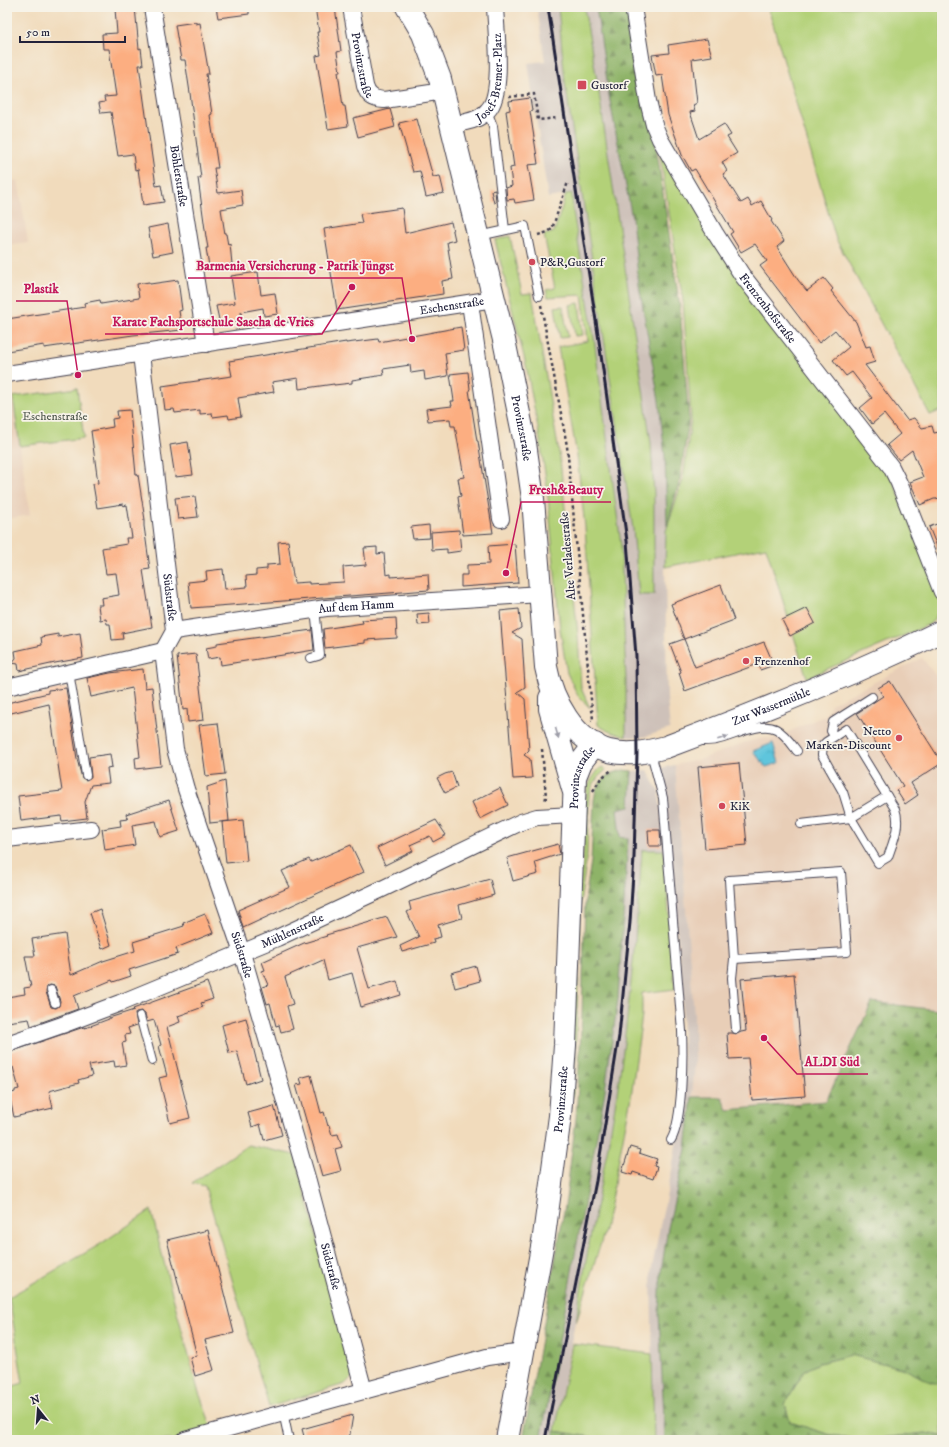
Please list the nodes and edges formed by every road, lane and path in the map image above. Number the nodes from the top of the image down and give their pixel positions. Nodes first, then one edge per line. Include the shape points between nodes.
1 (152, 7) edge
2 (351, 7) edge
3 (407, 7) edge
4 (495, 7) edge
5 (633, 7) edge
6 (444, 91) junction
7 (491, 105) junction
8 (558, 118) dead end
9 (452, 125) junction
10 (568, 182) dead end
11 (505, 230) junction
12 (479, 236) junction
13 (528, 237) junction
14 (540, 296) joint
15 (494, 299) junction
16 (470, 303) junction
17 (206, 344) junction
18 (141, 354) junction
19 (7, 374) edge
20 (501, 519) dead end
21 (942, 592) edge
22 (540, 594) junction
23 (315, 610) junction
24 (174, 631) junction
25 (942, 631) edge
26 (163, 651) junction
27 (311, 658) dead end
28 (69, 672) junction
29 (549, 681) junction
30 (7, 687) edge
31 (872, 697) dead end
32 (593, 720) dead end
33 (834, 736) junction
34 (684, 740) junction
35 (595, 744) junction
36 (542, 746) dead end
37 (797, 751) dead end
38 (650, 752) junction
39 (86, 775) dead end
40 (887, 796) junction
41 (574, 804) junction
42 (537, 817) junction
43 (851, 818) junction
44 (801, 824) dead end
45 (91, 829) dead end
46 (7, 839) edge
47 (242, 953) junction
48 (734, 959) junction
49 (52, 990) dead end
50 (55, 1003) dead end
51 (140, 1016) dead end
52 (736, 1028) dead end
53 (7, 1044) edge
54 (152, 1061) dead end
55 (671, 1140) dead end
56 (523, 1352) junction
57 (364, 1391) junction
58 (283, 1412) junction
59 (185, 1440) edge
60 (289, 1440) edge
61 (507, 1440) edge

1 - 17 street, Böhlerstraße
2 - 6 street, Provinzstraße via 365,86 369,95 384,100
3 - 6 main road, Provinzstraße via 429,48
4 - 7 street, Josef-Bremer-Platz via 497,73
5 - 21 street, Frenzenhofstraße via 649,107 660,139 707,221 739,270 893,471
6 - 9 main road, Provinzstraße
7 - 8 path via 534,94 538,120
7 - 9 street, Josef-Bremer-Platz via 476,119
7 - 11 lane
9 - 12 main road, Provinzstraße
10 - 13 path via 552,229
11 - 12 lane
11 - 13 lane via 525,226
12 - 15 main road, Provinzstraße
13 - 14 lane
14 - 32 path, Alte Verladestraße via 567,446
15 - 16 street, Eschenstraße
15 - 22 main road, Provinzstraße via 527,455
16 - 17 street, Eschenstraße
16 - 20 street
17 - 18 street, Eschenstraße
18 - 19 street, Eschenstraße
18 - 24 street, Südstraße
22 - 23 street, Auf dem Hamm
22 - 29 main road, Provinzstraße via 544,653
23 - 24 street, Auf dem Hamm
23 - 27 lane via 320,653
24 - 26 street, Südstraße
25 - 34 main road, Zur Wassermühle via 828,684
26 - 28 street
26 - 47 street, Südstraße via 173,736 181,776
28 - 30 street
28 - 39 lane
29 - 35 main road, Provinzstraße via 561,710 577,729
29 -> 41 main road via 550,709
31 - 33 lane via 833,722 831,731
33 - 40 lane via 846,730
33 - 43 lane via 823,745 822,755 842,792
34 -> 37 lane via 715,740 770,726 777,729
34 - 38 main road, Zur Wassermühle
35 - 38 main road, Zur Wassermühle via 609,751 622,753
35 - 41 main road, Provinzstraße via 578,767
36 - 42 path via 546,799 538,810
38 - 55 lane via 663,798 682,1031 680,1103 676,1129
40 - 43 lane
40 - 43 lane via 896,812 898,824 888,857 878,864
41 - 42 street, Mühlenstraße
41 - 56 main road, Provinzstraße via 560,1116 544,1236
42 - 47 street, Mühlenstraße via 521,822 312,923
43 - 44 lane
45 - 46 street
47 - 53 street, Mühlenstraße via 135,1002 61,1021
47 - 57 street, Südstraße via 308,1181
48 - 48 lane via 729,880 841,872 846,952
48 - 52 lane via 732,978
49 - 50 lane
51 - 54 lane
56 - 57 street via 487,1356
56 - 61 main road, Provinzstraße
57 - 58 street
58 - 59 street
58 - 60 lane

